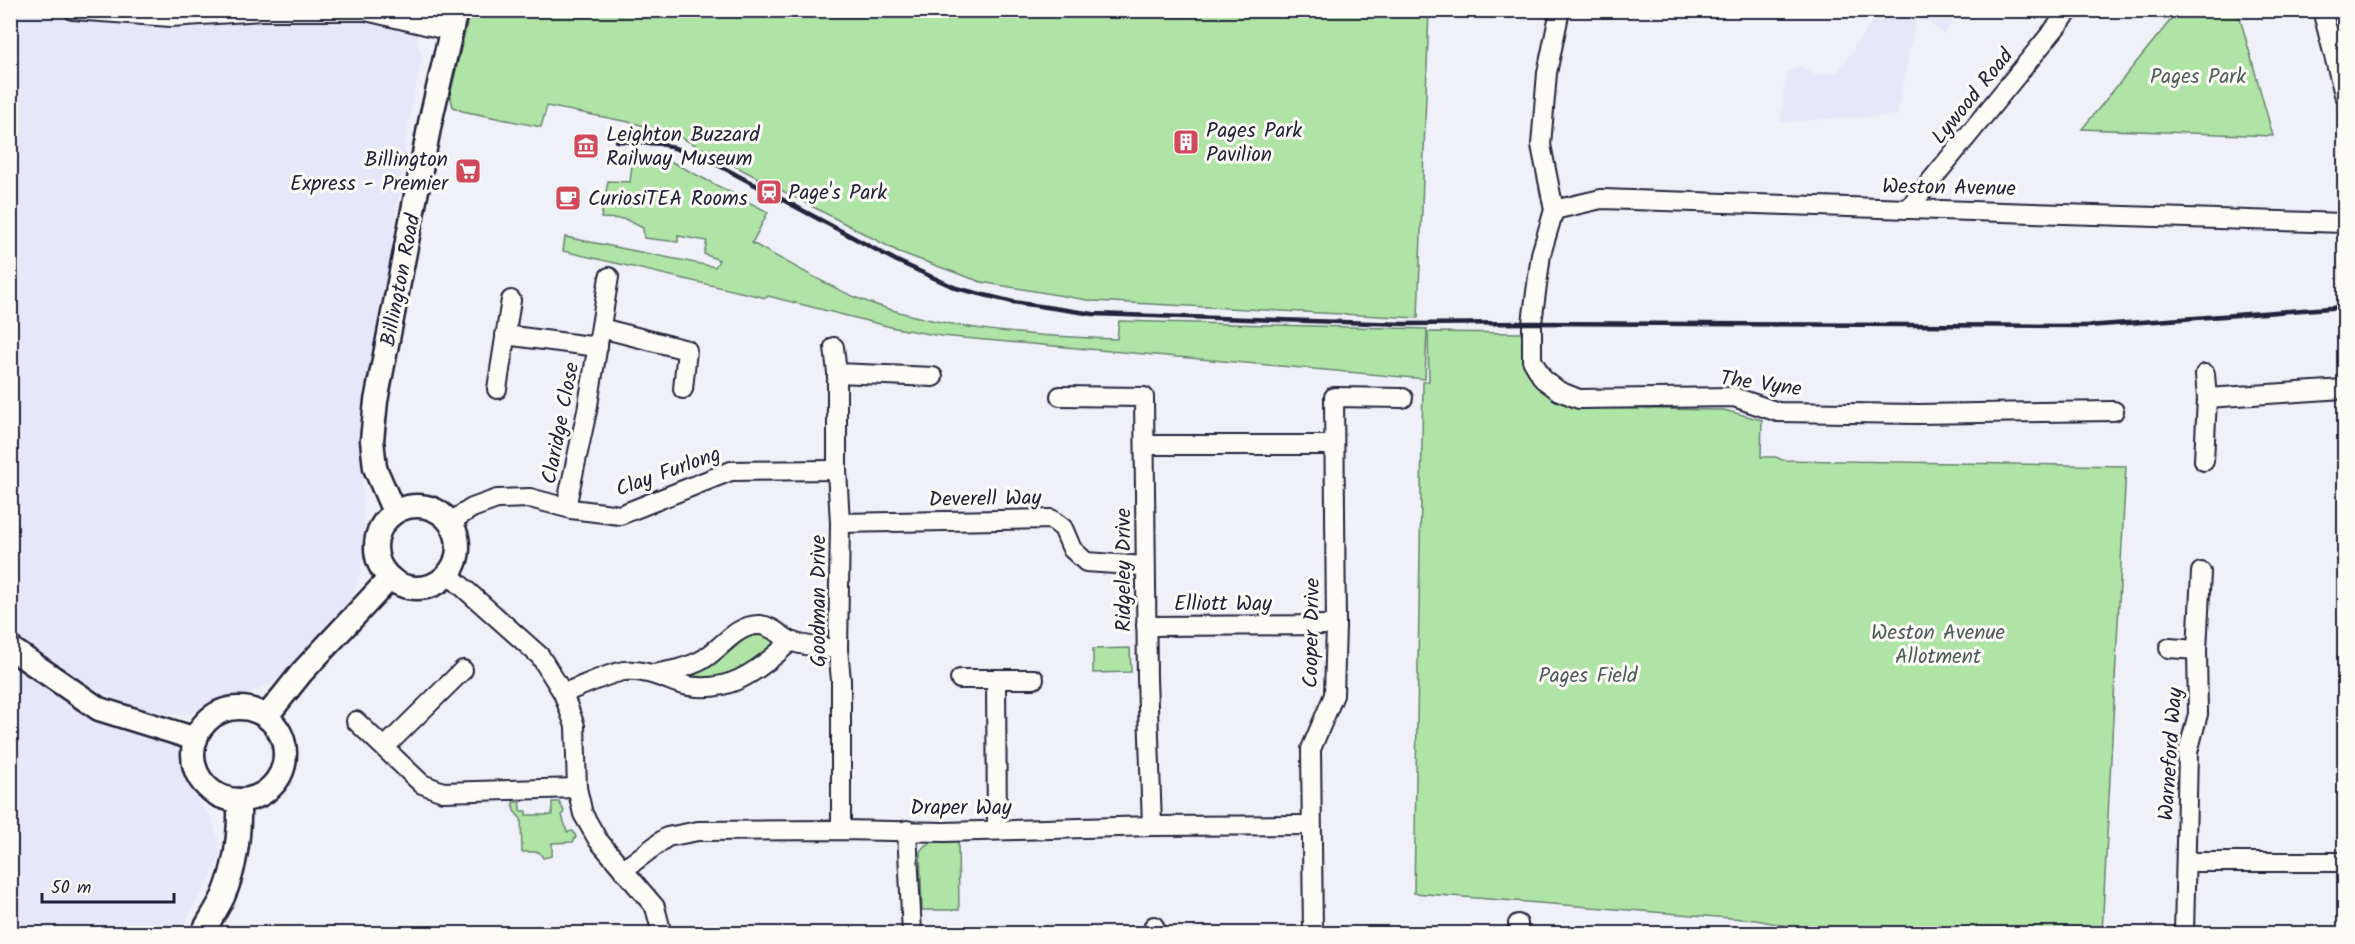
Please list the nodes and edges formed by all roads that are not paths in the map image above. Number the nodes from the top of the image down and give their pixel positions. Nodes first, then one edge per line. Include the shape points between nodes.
1 (73, 10) edge
2 (1560, 10) edge
3 (2070, 10) edge
4 (2322, 10) edge
5 (454, 21) edge
6 (2344, 94) edge
7 (1908, 209) junction
8 (1554, 210) junction
9 (2344, 223) edge
10 (609, 277) dead end
11 (511, 300) dead end
12 (601, 328) junction
13 (505, 335) junction
14 (598, 347) junction
15 (834, 347) dead end
16 (837, 373) junction
17 (2205, 374) dead end
18 (933, 377) dead end
19 (497, 388) dead end
20 (2344, 388) edge
21 (683, 389) dead end
22 (1060, 396) dead end
23 (1403, 398) dead end
24 (2208, 398) junction
25 (2114, 411) dead end
26 (1146, 445) junction
27 (1334, 445) junction
28 (2204, 461) dead end
29 (837, 470) junction
30 (566, 507) junction
31 (394, 512) junction
32 (450, 522) junction
33 (840, 523) junction
34 (1145, 566) junction
35 (2201, 572) dead end
36 (448, 574) junction
37 (390, 578) junction
38 (1336, 625) junction
39 (1146, 626) junction
40 (791, 641) junction
41 (10, 648) edge
42 (2169, 648) dead end
43 (838, 649) junction
44 (2197, 650) junction
45 (463, 670) dead end
46 (654, 674) junction
47 (1034, 679) dead end
48 (960, 680) dead end
49 (996, 680) junction
50 (563, 693) junction
51 (266, 717) junction
52 (356, 721) dead end
53 (196, 739) junction
54 (385, 747) junction
55 (577, 788) junction
56 (239, 800) junction
57 (1311, 825) junction
58 (1152, 826) junction
59 (841, 830) junction
60 (907, 830) junction
61 (997, 830) junction
62 (2187, 862) junction
63 (2344, 862) edge
64 (623, 870) junction
65 (202, 933) edge
66 (662, 933) edge
67 (912, 933) edge
68 (1313, 933) edge
69 (2184, 933) edge

1 - 5 street via 171,16 366,11
2 - 8 street via 1547,73 1541,145
3 - 7 street, Lywood Road
4 - 6 street
5 - 31 street, Billington Road via 430,123 375,411 375,468
7 - 8 street, Weston Avenue via 1601,199
7 - 9 street, Weston Avenue
8 - 25 street, The Vyne via 1541,254 1532,323 1532,360 1543,379 1580,399 1734,397 1778,412
10 - 12 street, Claridge Close
11 - 13 street
12 - 14 street, Claridge Close
12 - 21 street via 687,350
13 - 14 street, Claridge Close
13 - 19 street
14 - 30 street, Claridge Close
15 - 16 street, Goodman Drive
16 - 18 street
16 - 29 street, Goodman Drive
17 - 24 street
20 - 24 street
22 - 26 street, Ridgeley Drive via 1144,397
23 - 27 street, Cooper Drive via 1334,397
24 - 28 street
26 - 27 street
26 - 34 street, Ridgeley Drive
27 - 38 street, Cooper Drive
29 - 30 street, Clay Furlong via 730,471 620,515
29 - 33 street, Goodman Drive
30 - 32 street, Clay Furlong via 530,498 497,500 471,508
31 - 32 street via 406,507 430,508
31 - 37 street via 378,532 376,544 377,557
32 - 36 street via 458,547
33 - 34 street, Deverell Way via 1051,519 1063,528 1072,549 1086,562
33 - 43 street, Goodman Drive
34 - 39 street, Ridgeley Drive
35 - 44 street, Warneford Way
36 - 37 street via 433,584 414,588
36 - 50 street via 540,656
37 - 51 street via 302,672
38 - 39 street, Elliott Way
38 - 57 street, Cooper Drive via 1334,695 1311,749
39 - 58 street, Ridgeley Drive
40 - 43 street
40 - 46 street via 742,680 729,685 690,687
40 - 46 street via 760,625 742,629 700,661
41 - 53 street via 99,709
42 - 44 street
43 - 59 street, Goodman Drive
44 - 62 street, Warneford Way via 2198,714 2188,752
45 - 54 street
46 - 50 street via 625,671
47 - 49 street
48 - 49 street
49 - 61 street
50 - 55 street via 575,726
51 - 53 street via 235,708 219,713 206,722
51 - 56 street via 282,741 282,769 266,792
52 - 54 street
53 - 56 street via 195,770 204,786 220,797
54 - 55 street via 422,784 443,792
55 - 64 street via 583,814
56 - 65 street via 236,855 224,896
57 - 58 street, Draper Way
57 - 68 street, Cooper Drive
58 - 61 street, Draper Way
59 - 60 street, Draper Way
59 - 64 street, Draper Way via 698,831 667,837
60 - 61 street, Draper Way
60 - 67 street
62 - 63 street
62 - 69 street, Warneford Way
64 - 66 street via 655,907

